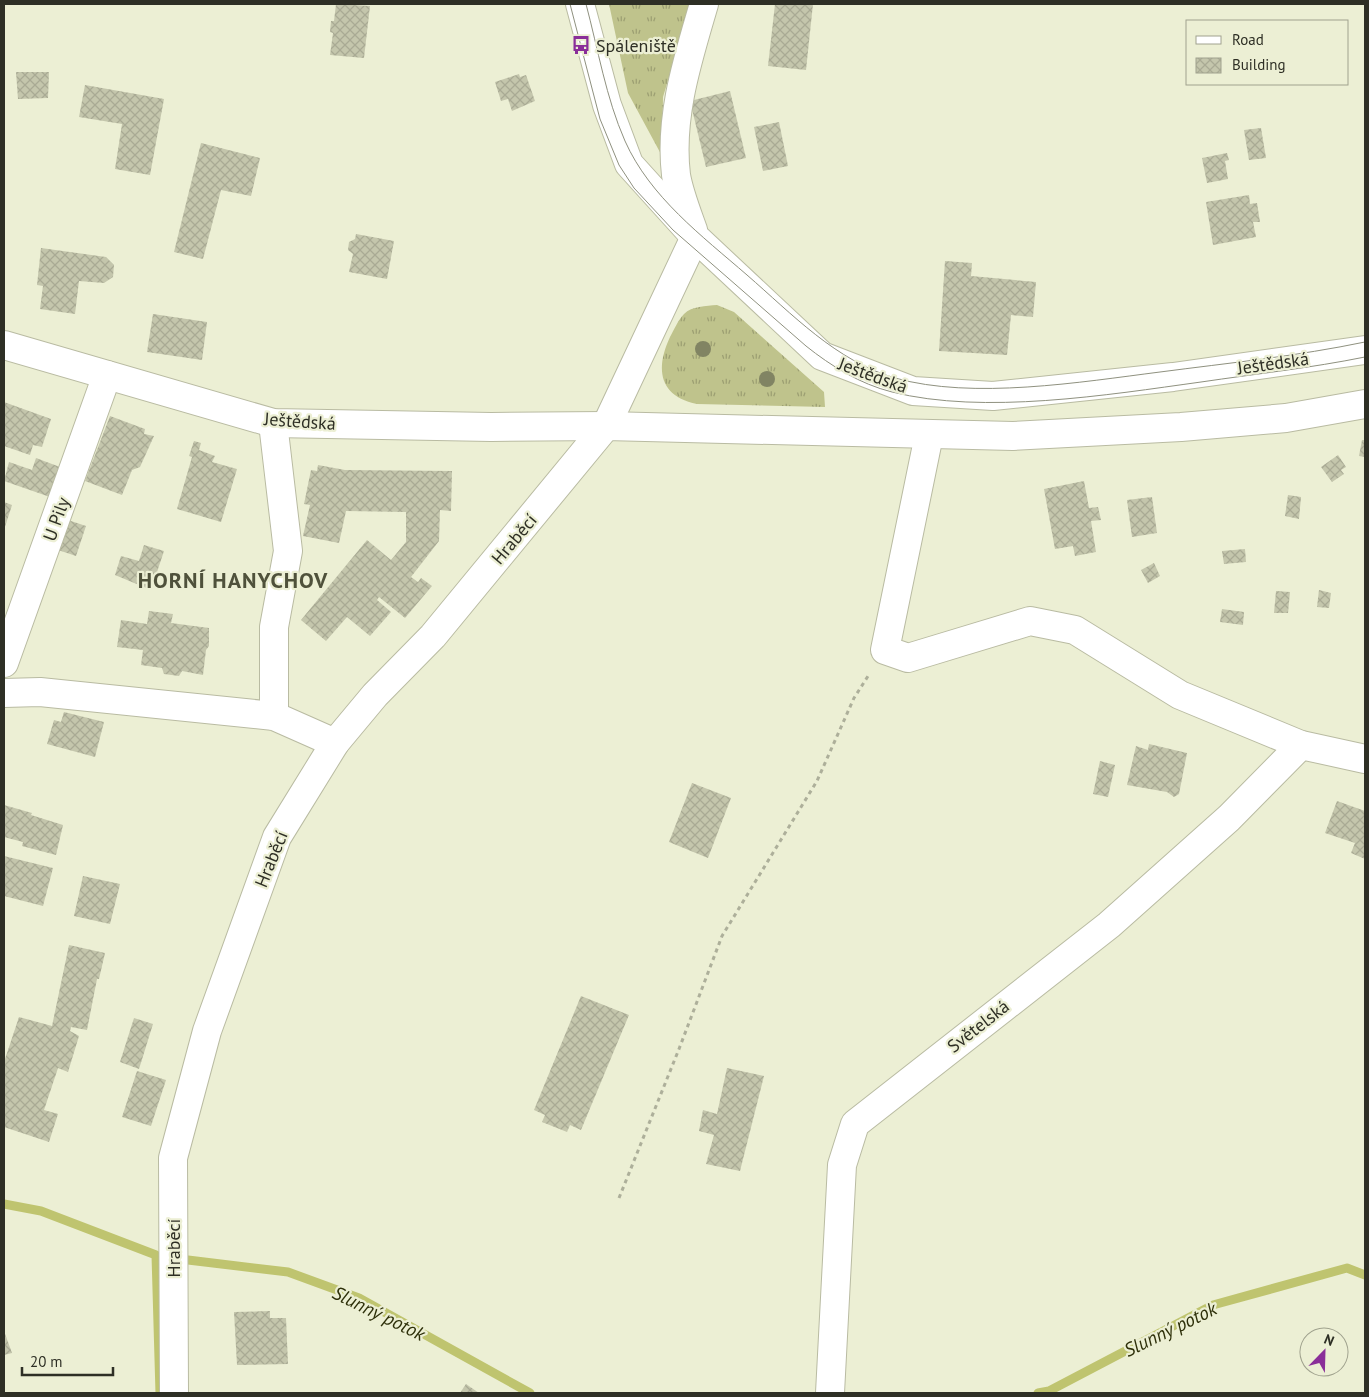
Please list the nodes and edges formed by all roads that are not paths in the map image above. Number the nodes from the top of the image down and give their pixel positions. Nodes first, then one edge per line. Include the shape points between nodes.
1 (580, 4) edge
2 (704, 4) edge
3 (695, 237) junction
4 (4, 345) edge
5 (1365, 350) edge
6 (108, 374) junction
7 (1365, 404) edge
8 (273, 423) junction
9 (606, 426) junction
10 (929, 435) junction
11 (4, 663) edge
12 (4, 692) edge
13 (274, 716) junction
14 (335, 743) junction
15 (1301, 745) junction
16 (1365, 759) edge
17 (174, 1393) edge
18 (830, 1393) edge

1 - 3 street, Ještědská via 607,105 629,164
2 - 3 street via 682,80 676,115 676,175
3 - 5 street, Ještědská via 822,356 913,391 993,396 1173,377
3 - 9 street
4 - 6 street, Ještědská
6 - 8 street, Ještědská
6 - 11 street, U Pily
7 - 10 street, Ještědská via 1286,418 1181,427 1013,436
8 - 9 street, Ještědská
8 - 13 street via 288,551 274,627
9 - 10 street, Ještědská
9 - 14 street, Hraběcí via 434,636 375,695
10 - 15 street via 885,650 908,658 1030,621 1075,630 1180,695
12 - 13 street via 40,692
13 - 14 street
14 - 17 street, Hraběcí via 277,837 207,1031 174,1158
15 - 16 street
15 - 18 street, Světelská via 1229,818 1109,925 855,1124 842,1164

